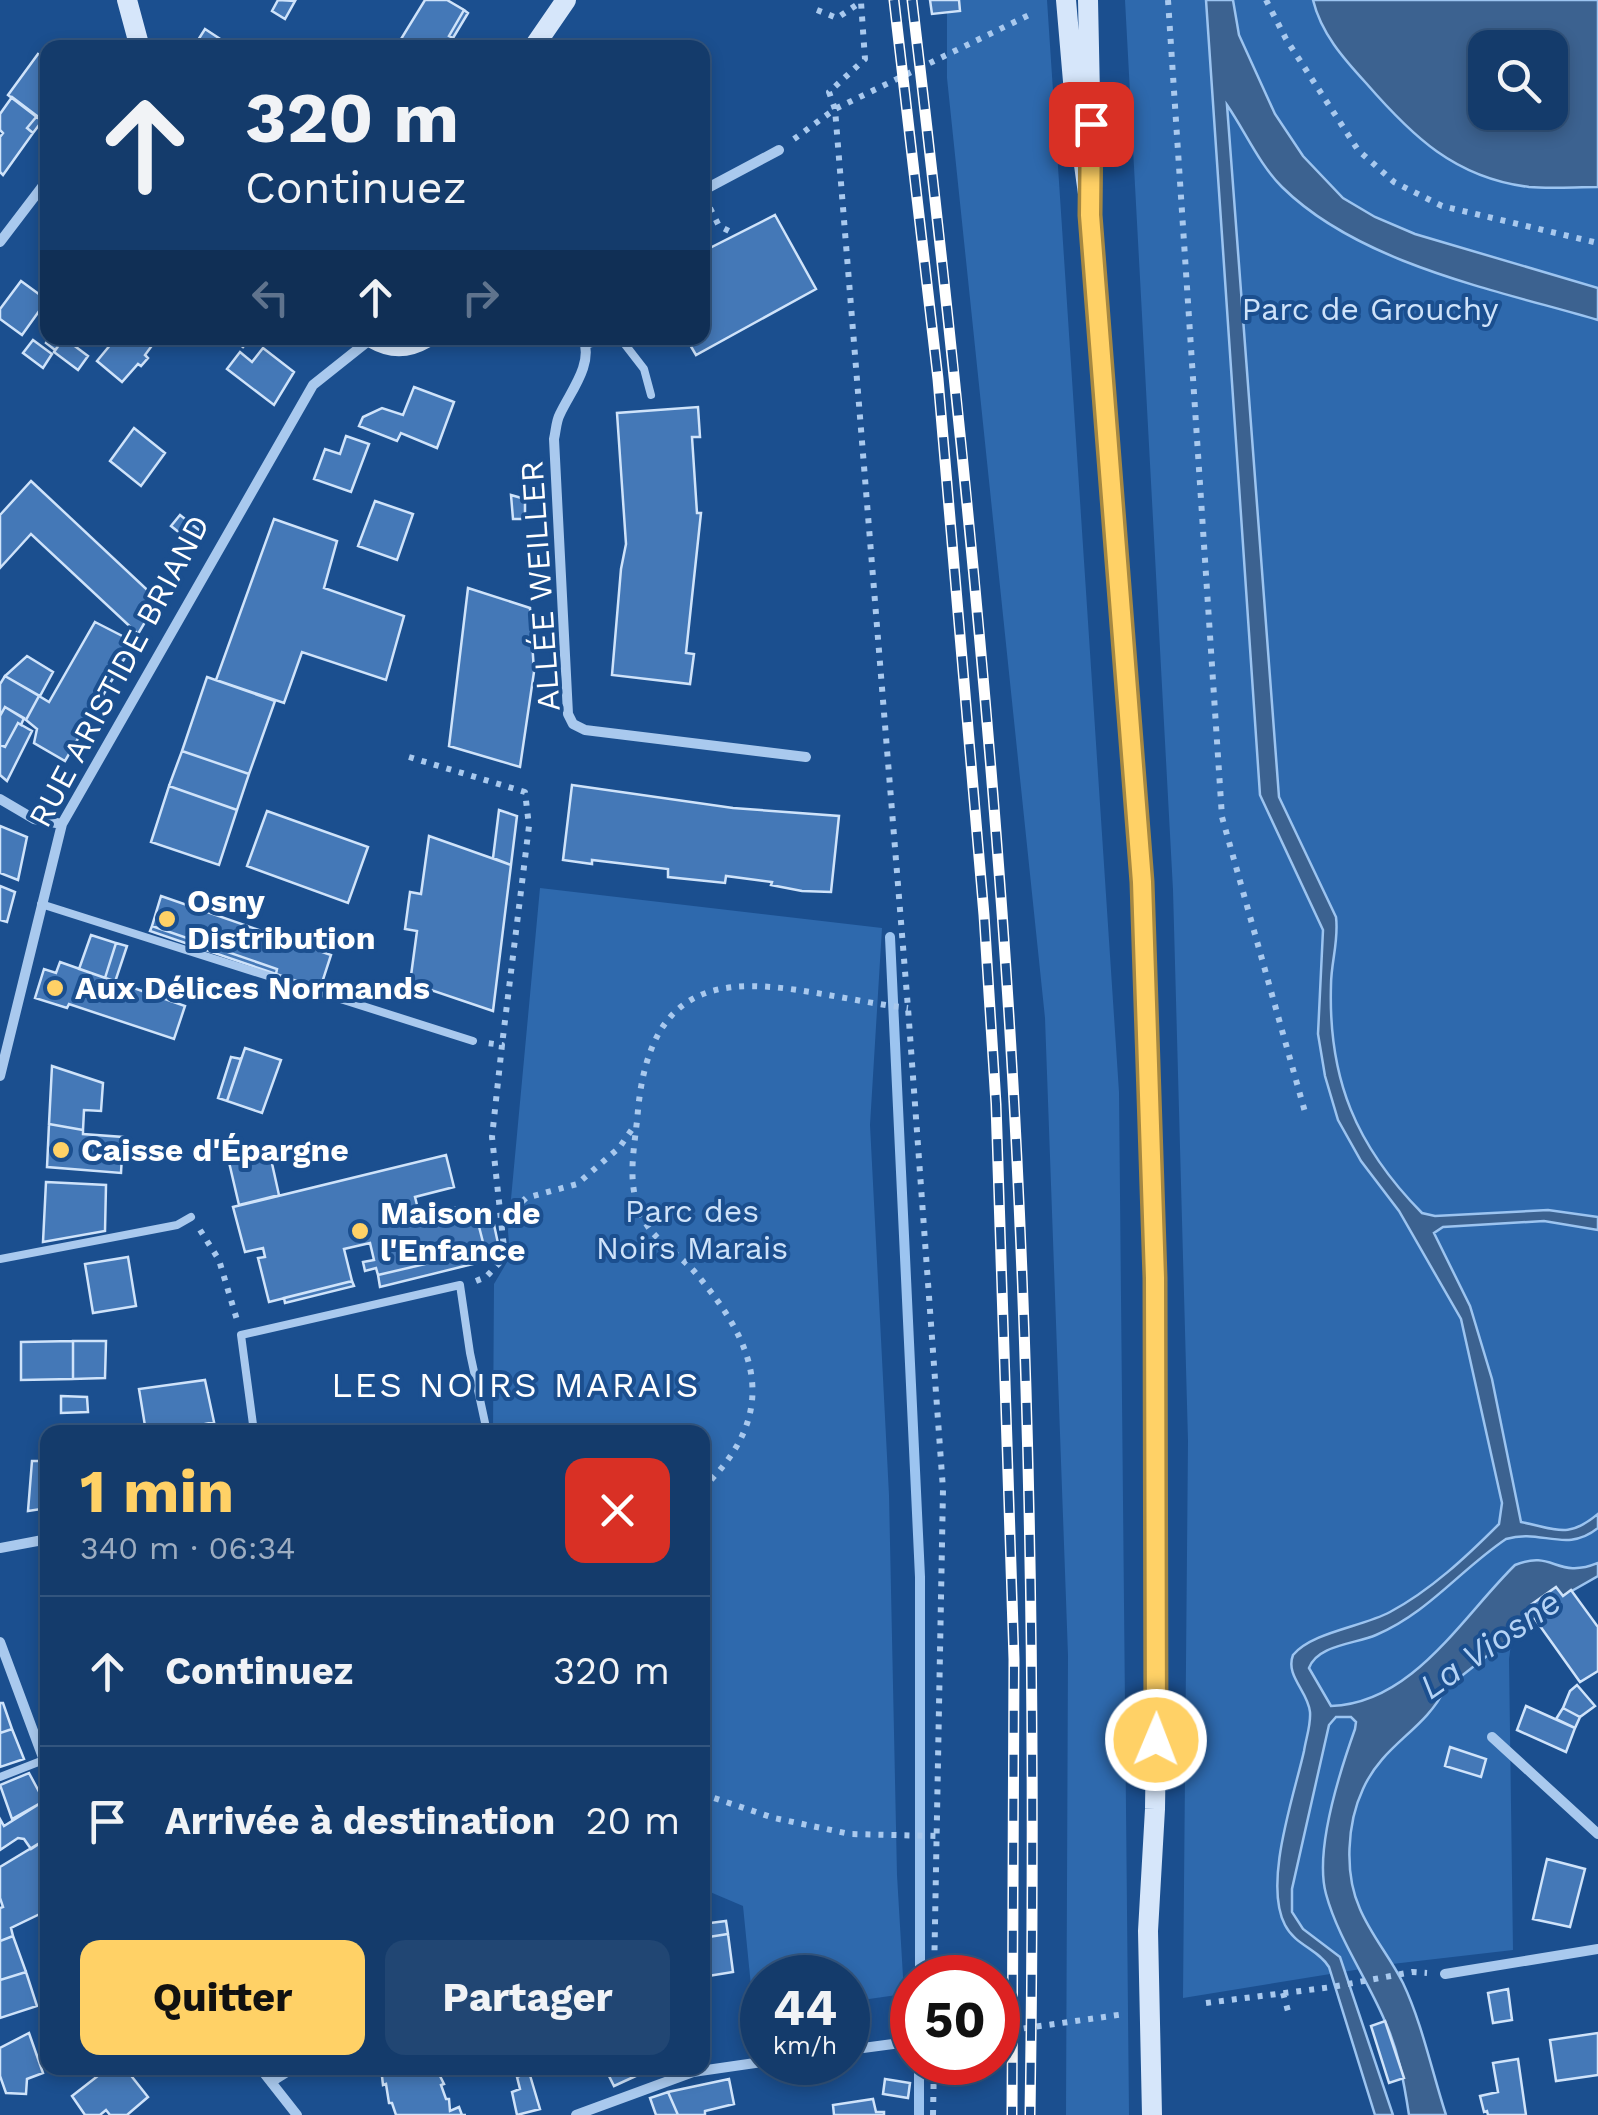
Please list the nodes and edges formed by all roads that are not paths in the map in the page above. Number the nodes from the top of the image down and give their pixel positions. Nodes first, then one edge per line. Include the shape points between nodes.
1 (127, 0) edge
2 (566, 0) edge
3 (1066, 0) edge
4 (1088, 0) edge
5 (138, 40) edge
6 (538, 40) edge
7 (779, 150) road end
8 (710, 188) edge
9 (40, 190) edge
10 (1090, 215) junction
11 (0, 242) edge
12 (363, 345) edge
13 (584, 345) edge
14 (625, 345) edge
15 (651, 395) dead end
16 (806, 757) dead end
17 (0, 799) edge
18 (62, 824) junction
19 (41, 904) junction
20 (473, 1041) road end
21 (0, 1076) edge
22 (192, 1217) road end
23 (0, 1259) edge
24 (253, 1425) edge
25 (485, 1425) edge
26 (40, 1540) edge
27 (0, 1548) edge
28 (0, 1642) edge
29 (1492, 1737) dead end
30 (40, 1757) edge
31 (40, 1760) edge
32 (0, 1777) edge
33 (1598, 1834) edge
34 (1598, 1950) edge
35 (1446, 1974) dead end
36 (740, 2065) edge
37 (710, 2069) edge
38 (265, 2075) edge
39 (284, 2075) edge
40 (684, 2075) edge
41 (271, 2083) junction
42 (296, 2115) edge
43 (576, 2115) edge
44 (1152, 2115) edge

1 - 5 main road
2 - 6 main road
3 - 10 main road
4 - 10 main road
7 - 8 street
9 - 11 street
10 - 44 main road via 1143,902 1158,1600 1148,1931
12 - 18 street, RUE ARISTIDE BRIAND via 312,385
13 - 16 street, ALLÉE WEILLER via 582,370 554,438 573,724
14 - 15 lane via 644,370
17 - 18 street via 34,819
18 - 19 street, RUE ARISTIDE BRIAND
19 - 20 lane
19 - 21 street, RUE ARISTIDE BRIAND
22 - 23 lane
24 - 25 lane via 241,1335 460,1286
26 - 27 street
28 - 30 street
29 - 33 street
31 - 32 lane
34 - 35 street
36 - 37 street
38 - 41 street
39 - 41 lane
40 - 43 street
41 - 42 street

